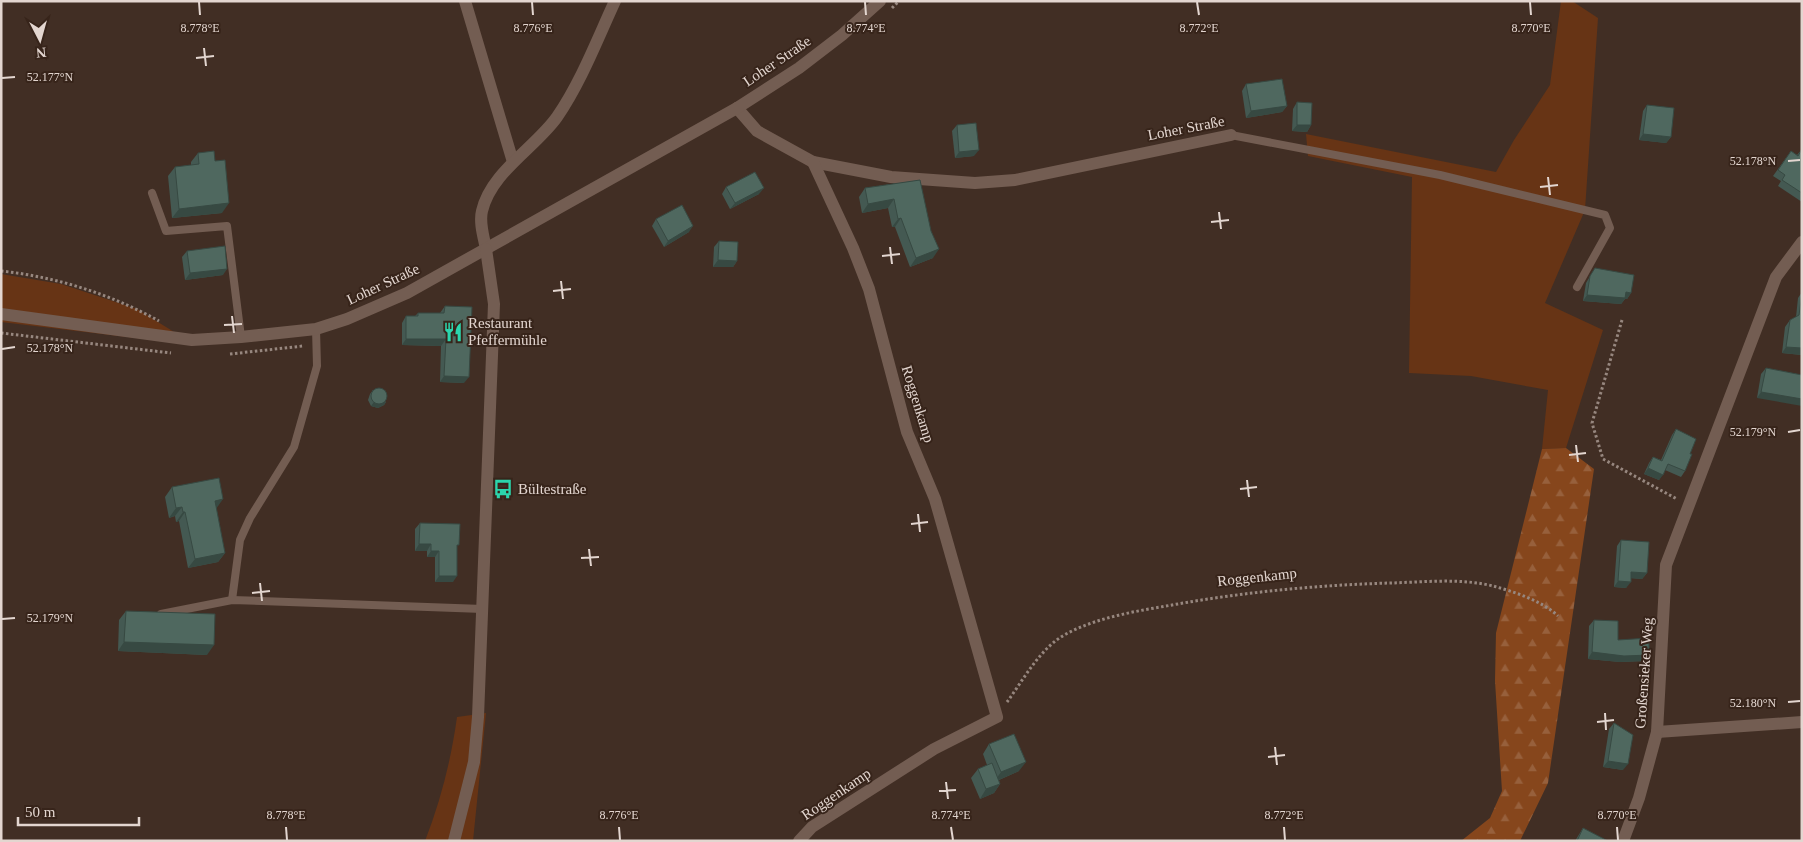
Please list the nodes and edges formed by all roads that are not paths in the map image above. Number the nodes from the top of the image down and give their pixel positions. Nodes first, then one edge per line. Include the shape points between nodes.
1 (465, 1) edge
2 (615, 1) edge
3 (880, 1) edge
4 (737, 108) junction
5 (1231, 135) joint
6 (513, 162) junction
7 (812, 162) junction
8 (152, 193) dead end
9 (1802, 242) edge
10 (486, 249) junction
11 (1577, 287) dead end
12 (1, 314) edge
13 (316, 329) junction
14 (241, 337) junction
15 (232, 600) junction
16 (483, 609) junction
17 (154, 615) edge
18 (1802, 722) edge
19 (1657, 732) junction
20 (454, 841) edge
21 (799, 841) edge
22 (1623, 841) edge

1 - 6 street
2 - 6 street via 581,76 556,118
3 - 4 street, Loher Straße via 799,68
4 - 7 street, Loher Straße via 757,131
4 - 10 street, Loher Straße
5 - 7 street, Loher Straße via 1014,180 975,184 890,177
5 - 11 lane, Loher Straße via 1440,175 1605,215 1610,228
6 - 10 street via 488,196 481,213
7 - 21 street, Roggenkamp via 869,289 907,432 935,499 997,717 934,749 812,827
8 - 14 lane via 166,231 227,226
9 - 19 street, Großensieker Weg via 1776,277 1666,565
10 - 13 street, Loher Straße via 407,293
10 - 16 street via 494,304
12 - 14 street, Loher Straße via 192,340
13 - 14 street, Loher Straße
13 - 15 lane via 317,366 294,446 240,540
15 - 16 lane
15 - 17 lane
16 - 20 street via 474,762
18 - 19 street
19 - 22 street, Großensieker Weg

